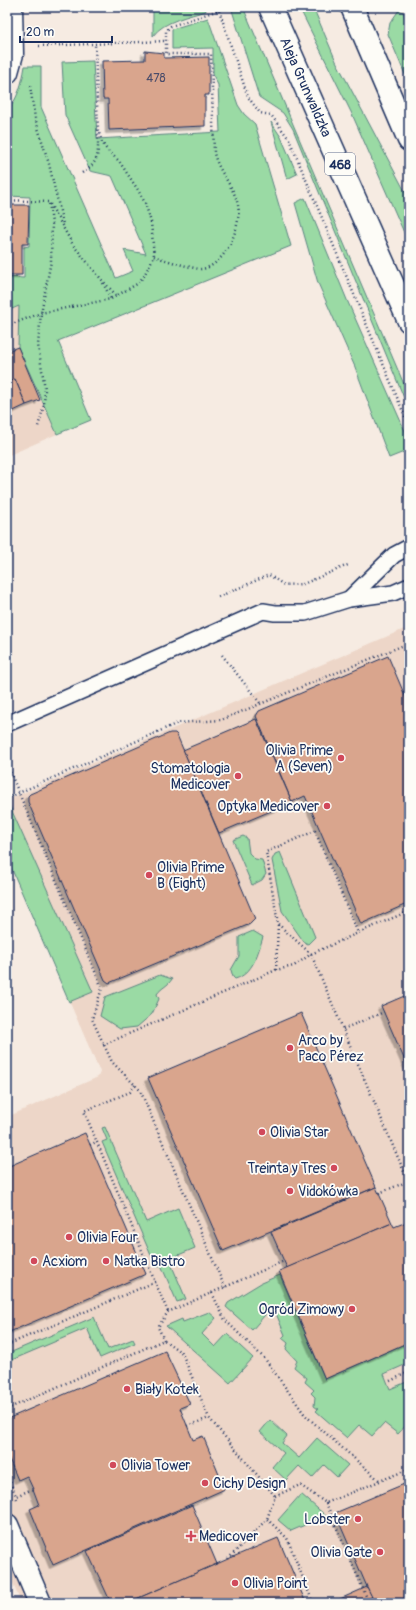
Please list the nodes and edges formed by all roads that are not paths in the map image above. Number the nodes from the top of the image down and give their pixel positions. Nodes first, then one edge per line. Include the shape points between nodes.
1 (11, 7) edge
2 (270, 7) edge
3 (352, 7) edge
4 (7, 72) edge
5 (409, 140) edge
6 (409, 322) edge
7 (409, 547) edge
8 (409, 586) edge
9 (349, 599) junction
10 (7, 724) edge
11 (7, 1525) edge
12 (40, 1603) edge

1 - 4 main road via 12,54
2 - 6 main road, Aleja Grunwaldzka / 468
3 - 5 main road
7 - 9 lane via 394,555
8 - 9 lane via 393,593
9 - 10 lane via 305,613 275,614 263,611
11 - 12 main road

